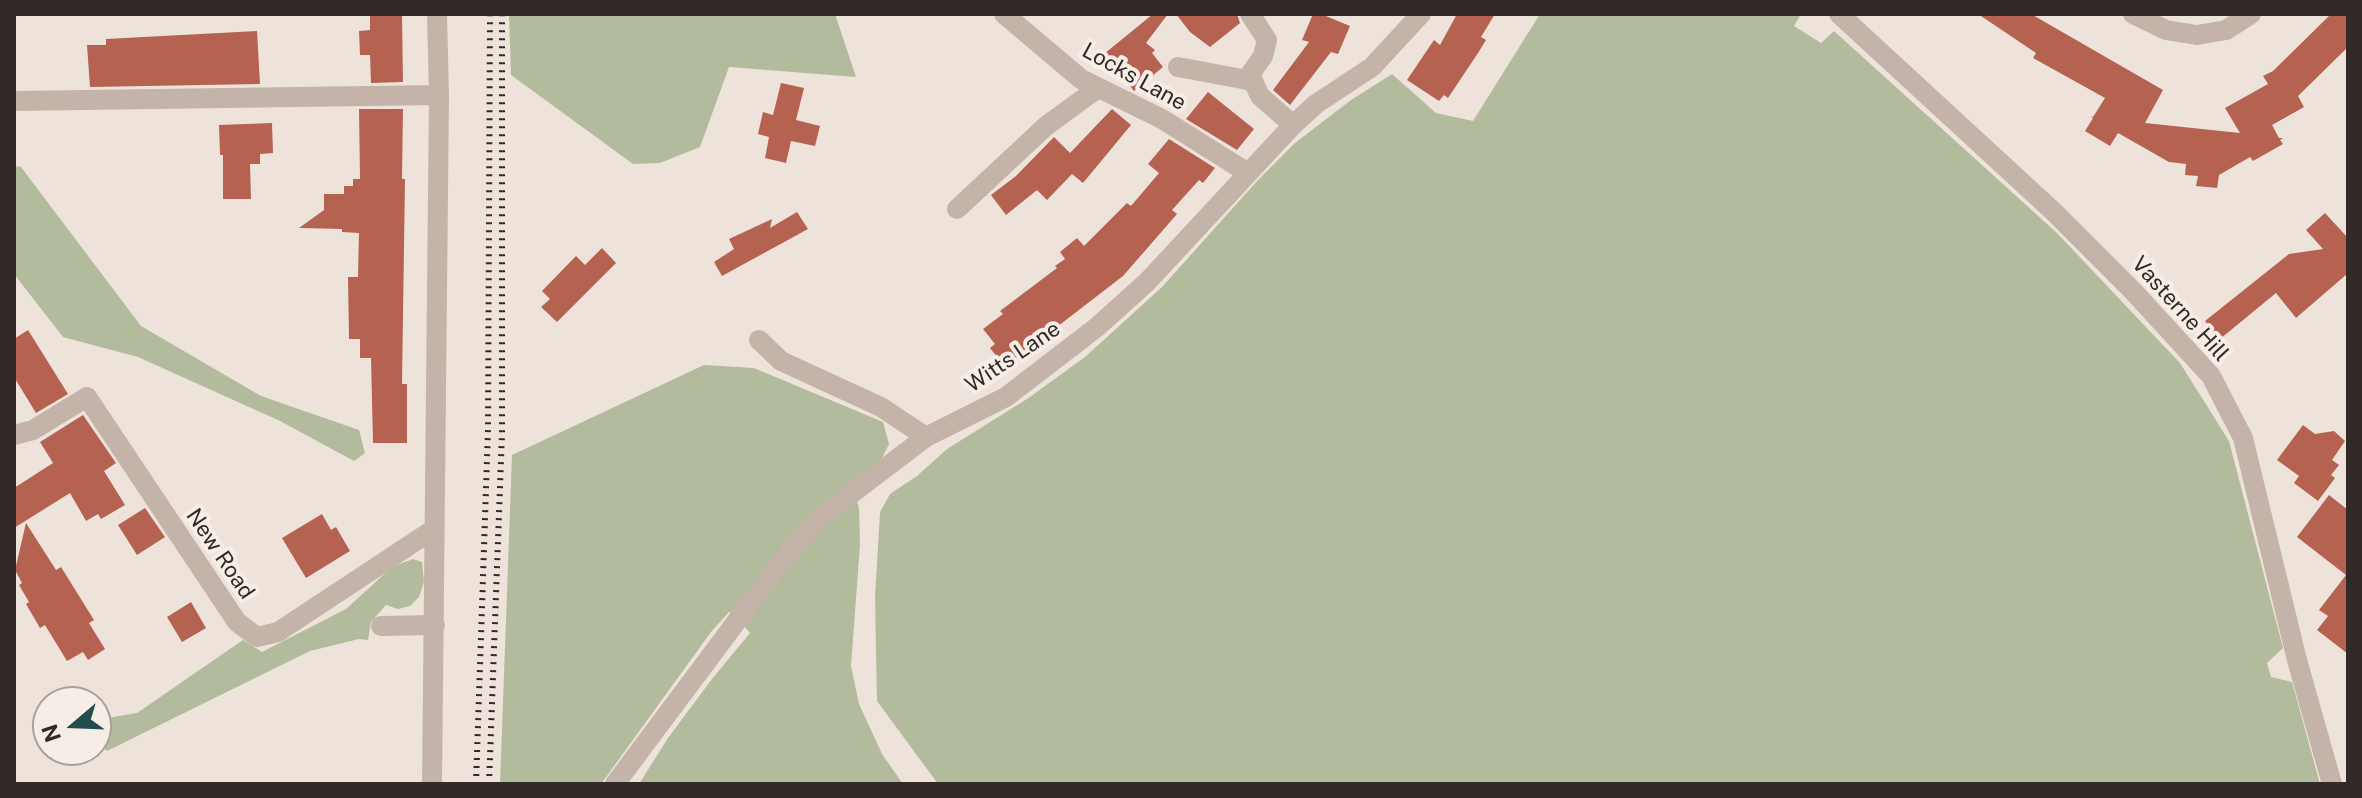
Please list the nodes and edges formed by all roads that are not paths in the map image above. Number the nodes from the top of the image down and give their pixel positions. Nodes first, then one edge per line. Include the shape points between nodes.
1 (437, 14) edge
2 (1004, 14) edge
3 (1250, 14) edge
4 (1421, 14) edge
5 (1839, 14) edge
6 (2133, 14) edge
7 (2251, 14) edge
8 (1178, 67) dead end
9 (1253, 81) junction
10 (1098, 88) junction
11 (439, 95) junction
12 (14, 101) edge
13 (1293, 125) junction
14 (1248, 173) junction
15 (957, 209) dead end
16 (759, 340) dead end
17 (14, 435) edge
18 (926, 437) junction
19 (434, 529) junction
20 (435, 625) junction
21 (381, 626) dead end
22 (432, 784) edge
23 (615, 784) edge
24 (2332, 784) edge

1 - 11 street
2 - 10 street, Locks Lane
3 - 9 street via 1267,40 1251,73
4 - 13 street, Witts Lane via 1372,67
5 - 24 street, Vasterne Hill via 2054,212 2211,376 2243,438
6 - 7 street via 2166,30 2197,35 2226,30
8 - 9 street
9 - 13 street via 1260,96
10 - 14 street, Locks Lane via 1162,119
10 - 15 street via 1046,126
11 - 12 street
11 - 19 street
13 - 14 street, Witts Lane
14 - 18 street, Witts Lane via 1147,282 1097,327 1006,397
16 - 18 street via 781,361 881,407
17 - 19 street, New Road via 33,430 87,397 237,622 257,637 278,632
18 - 23 street, Witts Lane via 822,516 790,550
19 - 20 street
20 - 21 street
20 - 22 street

